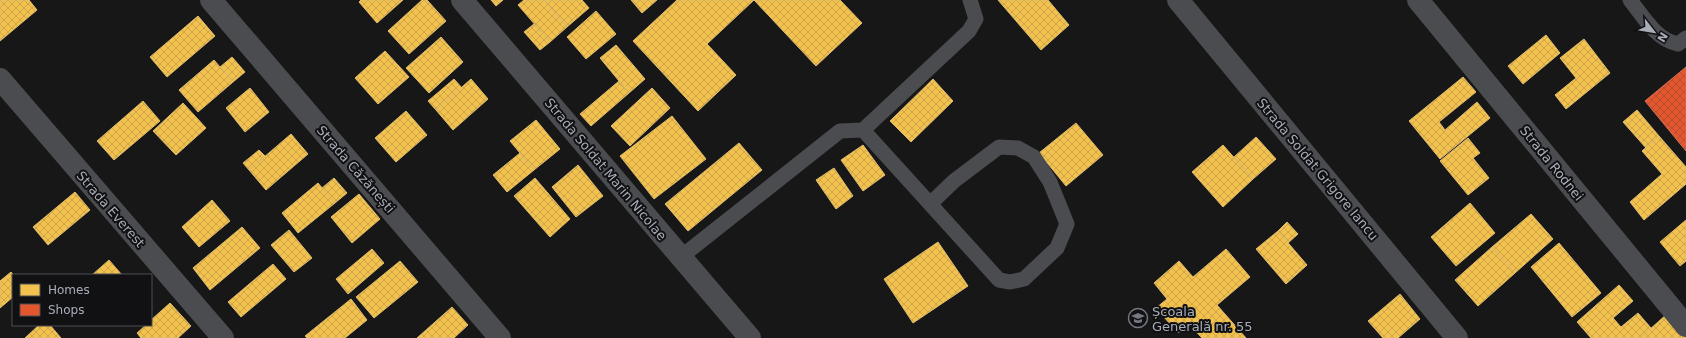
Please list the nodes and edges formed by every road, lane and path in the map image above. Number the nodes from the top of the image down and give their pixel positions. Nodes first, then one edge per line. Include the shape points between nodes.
1 (211, 0) edge
2 (462, 0) edge
3 (970, 0) edge
4 (1178, 0) edge
5 (1418, 0) edge
6 (1630, 0) edge
7 (1686, 38) edge
8 (0, 79) edge
9 (863, 130) junction
10 (930, 204) junction
11 (681, 257) junction
12 (1686, 326) edge
13 (223, 338) edge
14 (500, 338) edge
15 (750, 338) edge
16 (1457, 338) edge

1 - 14 street, Strada Căzănești
2 - 11 street, Strada Soldat Marin Nicolae
3 - 9 lane via 976,19 969,31
4 - 16 street, Strada Soldat Grigore Iancu
5 - 12 street, Strada Rodnei
6 - 7 lane via 1660,36 1678,44
8 - 13 street, Strada Everest
9 - 10 lane
9 - 11 lane via 840,131
10 - 10 lane via 999,280 1010,282 1024,279 1057,248 1067,224 1050,182 1034,157 1018,148 1000,147 954,181
11 - 15 street, Strada Soldat Marin Nicolae

